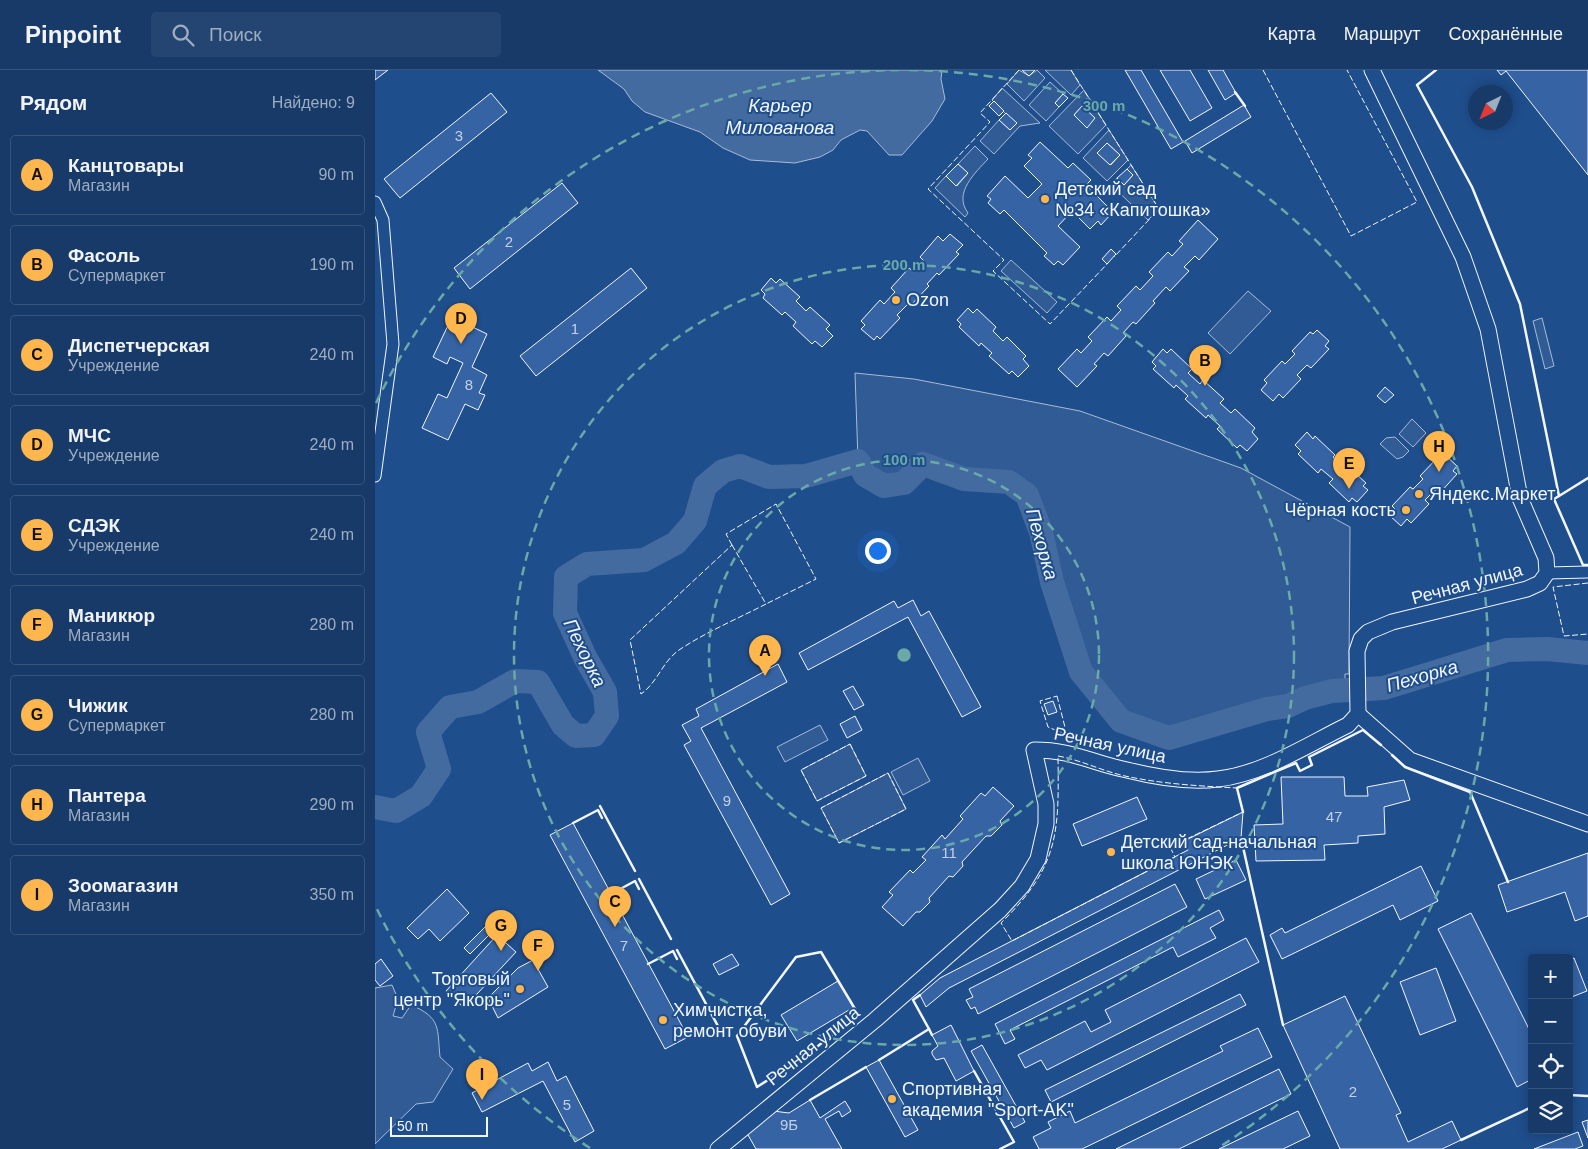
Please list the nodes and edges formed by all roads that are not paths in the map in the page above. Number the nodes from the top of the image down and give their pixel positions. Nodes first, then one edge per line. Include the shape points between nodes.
1 (1372, 70) edge
2 (375, 202) edge
3 (375, 476) edge
4 (1588, 572) edge
5 (1547, 573) junction
6 (1358, 708) junction
7 (1588, 824) edge
8 (718, 1149) edge

1 - 5 street via 1463,257 1488,329 1520,498 1545,558
2 - 3 street via 383,220 393,344
4 - 5 street, Речная улица
5 - 6 street, Речная улица via 1540,583 1527,589 1392,622 1368,632 1361,639 1357,651
6 - 7 street via 1410,760
6 - 8 street, Речная улица via 1348,726 1279,759 1218,780 1157,776 1124,770 1065,752 1034,750 1045,796 1046,824 1038,859 1022,886 1000,910 875,1020

